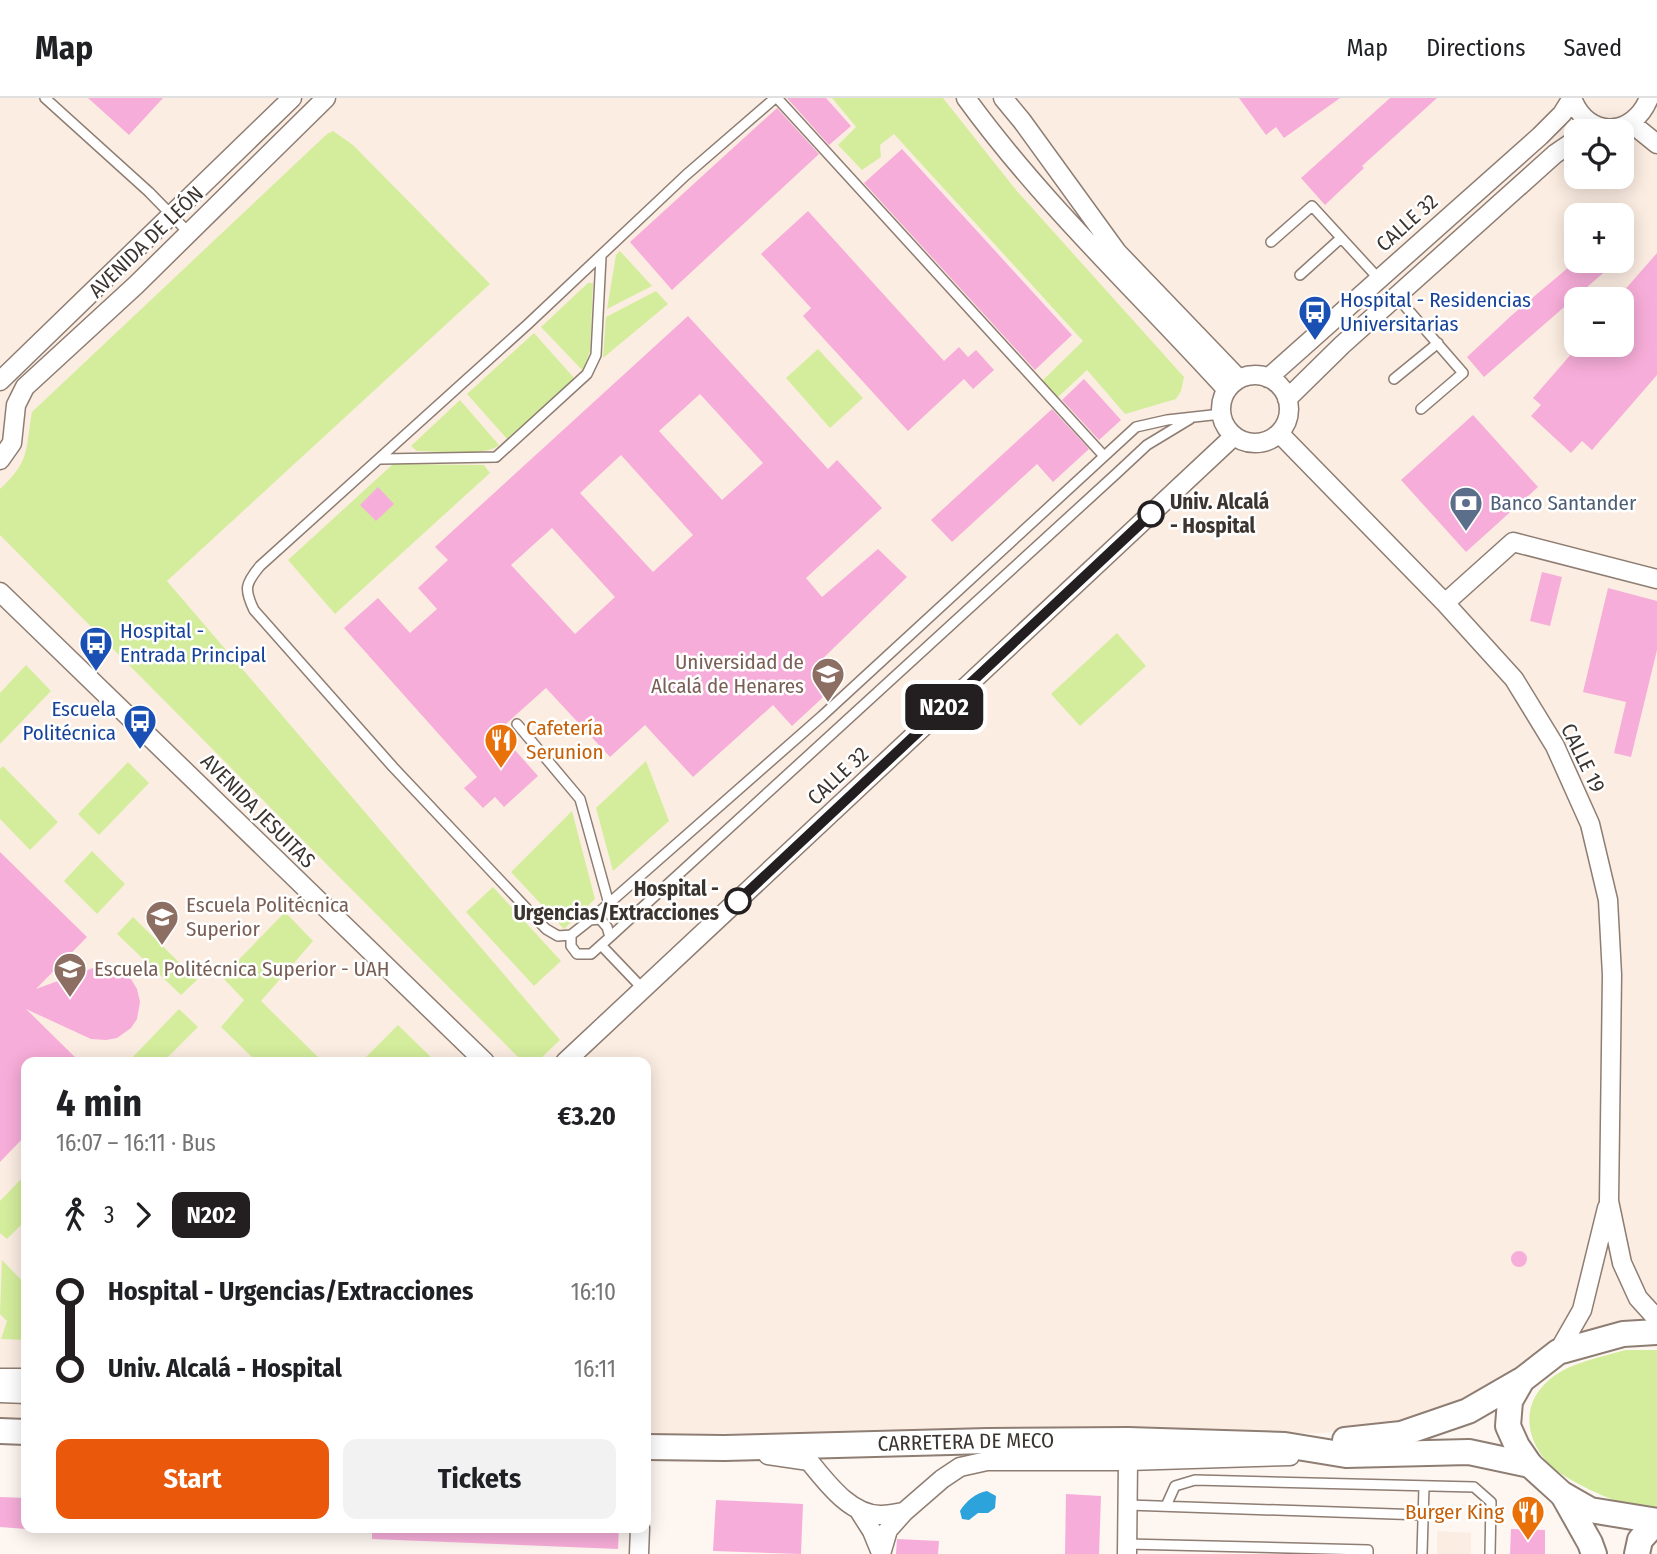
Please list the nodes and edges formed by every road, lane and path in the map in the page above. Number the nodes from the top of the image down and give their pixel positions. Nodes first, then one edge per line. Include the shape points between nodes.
1 (45, 98) edge
2 (292, 98) edge
3 (326, 98) edge
4 (776, 98) edge
5 (966, 98) edge
6 (1003, 98) edge
7 (1572, 98) edge
8 (1649, 98) edge
9 (1657, 110) edge
10 (1585, 119) edge
11 (1634, 120) edge
12 (1634, 125) edge
13 (1657, 144) edge
14 (1564, 148) edge
15 (172, 215) junction
16 (189, 234) junction
17 (1341, 238) junction
18 (1271, 242) dead end
19 (601, 257) junction
20 (1300, 275) dead end
21 (1379, 279) junction
22 (1397, 297) junction
23 (1438, 344) junction
24 (1268, 378) junction
25 (1394, 379) dead end
26 (0, 381) edge
27 (1233, 384) junction
28 (1287, 399) junction
29 (1420, 409) dead end
30 (0, 410) edge
31 (1221, 414) junction
32 (1192, 418) junction
33 (13, 427) junction
34 (1279, 433) junction
35 (1234, 436) junction
36 (1104, 456) junction
37 (381, 458) junction
38 (0, 460) edge
39 (1657, 579) edge
40 (0, 592) edge
41 (1445, 603) junction
42 (517, 724) dead end
43 (609, 904) junction
44 (590, 920) junction
45 (571, 935) junction
46 (610, 937) junction
47 (601, 946) junction
48 (643, 989) junction
49 (480, 1057) edge
50 (570, 1057) edge
51 (1609, 1201) junction
52 (1657, 1319) edge
53 (1657, 1332) edge
54 (1558, 1352) junction
55 (0, 1376) edge
56 (21, 1376) edge
57 (1522, 1380) junction
58 (0, 1393) edge
59 (21, 1394) edge
60 (0, 1431) edge
61 (21, 1432) edge
62 (1285, 1445) junction
63 (651, 1447) edge
64 (724, 1448) junction
65 (1346, 1455) junction
66 (1128, 1461) junction
67 (1530, 1465) junction
68 (1424, 1487) junction
69 (1562, 1494) junction
70 (1128, 1505) junction
71 (1166, 1506) junction
72 (858, 1509) junction
73 (904, 1512) junction
74 (1423, 1515) junction
75 (1657, 1521) edge
76 (640, 1533) edge
77 (1127, 1549) edge
78 (881, 1553) edge
79 (639, 1554) edge
80 (1368, 1554) edge
81 (1422, 1554) edge
82 (1490, 1554) edge
83 (1594, 1554) edge
84 (1637, 1554) edge

1 - 15 lane
2 - 15 street, AVENIDA DE LEÓN
3 - 16 street, AVENIDA DE LEÓN
4 - 19 lane via 686,175
4 - 36 lane
5 - 27 street via 998,143 1079,233
6 - 27 street via 1117,252
7 - 10 street
7 - 21 street, CALLE 32 via 1539,136
8 - 9 street
8 - 11 street
12 - 13 street
14 - 22 street
15 - 16 lane
15 - 26 street, AVENIDA DE LEÓN
16 - 33 street, AVENIDA DE LEÓN via 25,387
17 - 18 lane via 1311,206
17 - 20 lane
17 - 21 lane
19 - 37 lane
19 - 37 lane via 596,355 587,374 496,457
21 - 24 street, CALLE 32
22 - 23 lane
22 - 28 street
23 - 25 lane
23 - 29 lane via 1463,373
24 - 27 street via 1258,375
24 - 28 street
27 - 31 street
28 - 34 street via 1287,417
30 - 33 street
31 - 32 lane
31 - 35 street
32 - 36 lane via 1136,427
32 - 46 lane via 1147,445
33 - 38 street, AVENIDA DE LEÓN via 12,443
34 - 35 street via 1262,442
34 - 41 street, CALLE 19
35 - 48 street, CALLE 32
36 - 43 lane
37 - 45 lane via 260,566 248,580 247,595 254,610 393,766 546,929 558,936
39 - 41 street via 1513,542
40 - 49 street, AVENIDA JESUITAS
41 - 51 street, CALLE 19 via 1514,679 1555,746 1590,824 1608,900 1612,975
42 - 43 lane via 580,799
43 - 44 lane
44 - 45 lane
44 - 46 lane via 600,919
45 - 47 lane via 577,954 591,954
46 - 47 lane
47 - 48 lane
48 - 50 street, CALLE 32
51 - 52 street, CALLE 19 via 1622,1262 1638,1298
51 - 54 street, CALLE 19 via 1582,1310
53 - 54 street via 1623,1334
54 - 57 street, CARRETERA DE MECO
55 - 56 street
57 - 62 street, CARRETERA DE MECO via 1468,1411 1401,1434
57 - 67 street via 1510,1401 1508,1426
58 - 59 street
60 - 61 street
62 - 64 street, CARRETERA DE MECO via 1001,1440
62 - 65 street, CARRETERA DE MECO
63 - 64 street, CARRETERA DE MECO
64 - 72 street via 809,1461
65 - 66 street
65 - 67 street, CARRETERA DE MECO via 1469,1452
66 - 70 street
66 - 73 street via 987,1461 960,1467
67 - 69 street
68 - 71 lane via 1195,1480 1175,1486
68 - 74 lane
68 - 82 lane via 1474,1487 1491,1502
69 - 75 street via 1590,1510
69 - 83 street
70 - 71 lane
70 - 77 street
71 - 74 lane
72 - 73 street via 881,1516
72 - 78 street
73 - 78 street via 888,1530
74 - 81 lane
75 - 84 street via 1640,1540
76 - 79 street
77 - 80 lane via 1368,1550

